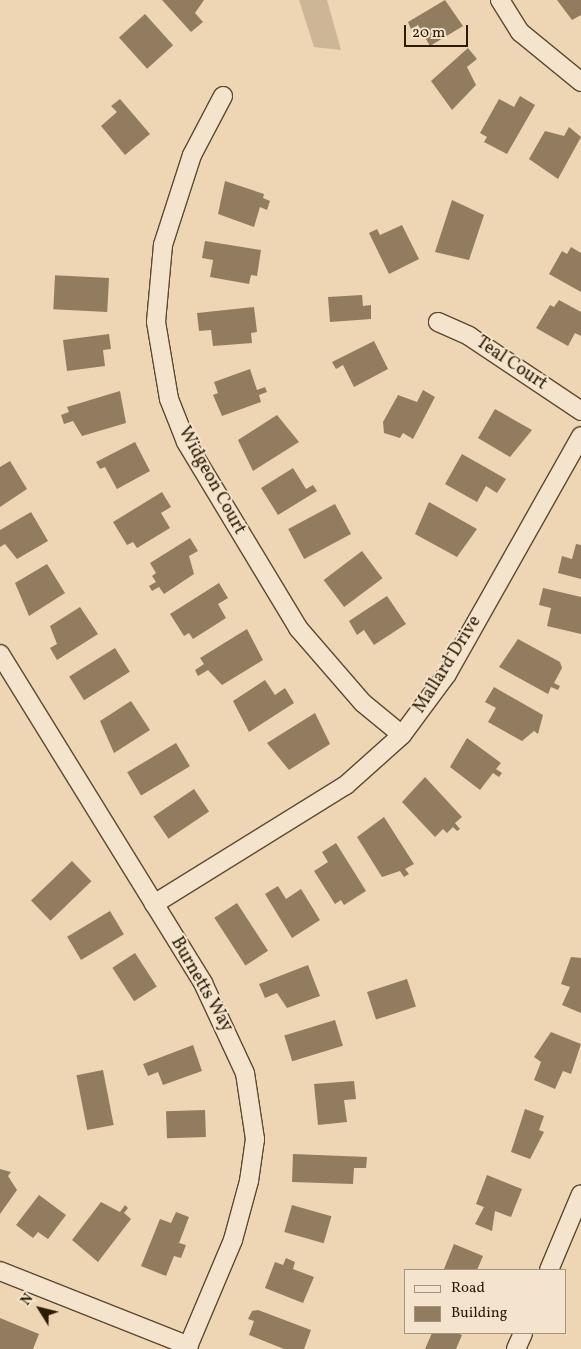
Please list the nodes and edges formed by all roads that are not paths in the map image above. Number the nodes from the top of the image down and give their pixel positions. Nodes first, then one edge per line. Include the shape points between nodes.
1 (500, 0) edge
2 (581, 82) edge
3 (223, 96) dead end
4 (438, 322) dead end
5 (581, 411) edge
6 (581, 436) edge
7 (0, 654) edge
8 (402, 735) junction
9 (154, 904) junction
10 (581, 1194) edge
11 (549, 1269) edge
12 (0, 1271) edge
13 (188, 1348) edge

1 - 2 street via 520,32
3 - 8 street, Widgeon Court via 192,155 163,245 156,322 169,399 186,442 298,628 336,675
4 - 5 street, Teal Court via 470,336
6 - 8 street, Mallard Drive via 447,674
7 - 9 street, Burnetts Way
8 - 9 street, Mallard Drive via 346,785
9 - 13 street, Burnetts Way via 232,1038 253,1109 255,1139 238,1223
10 - 11 street
12 - 13 street

